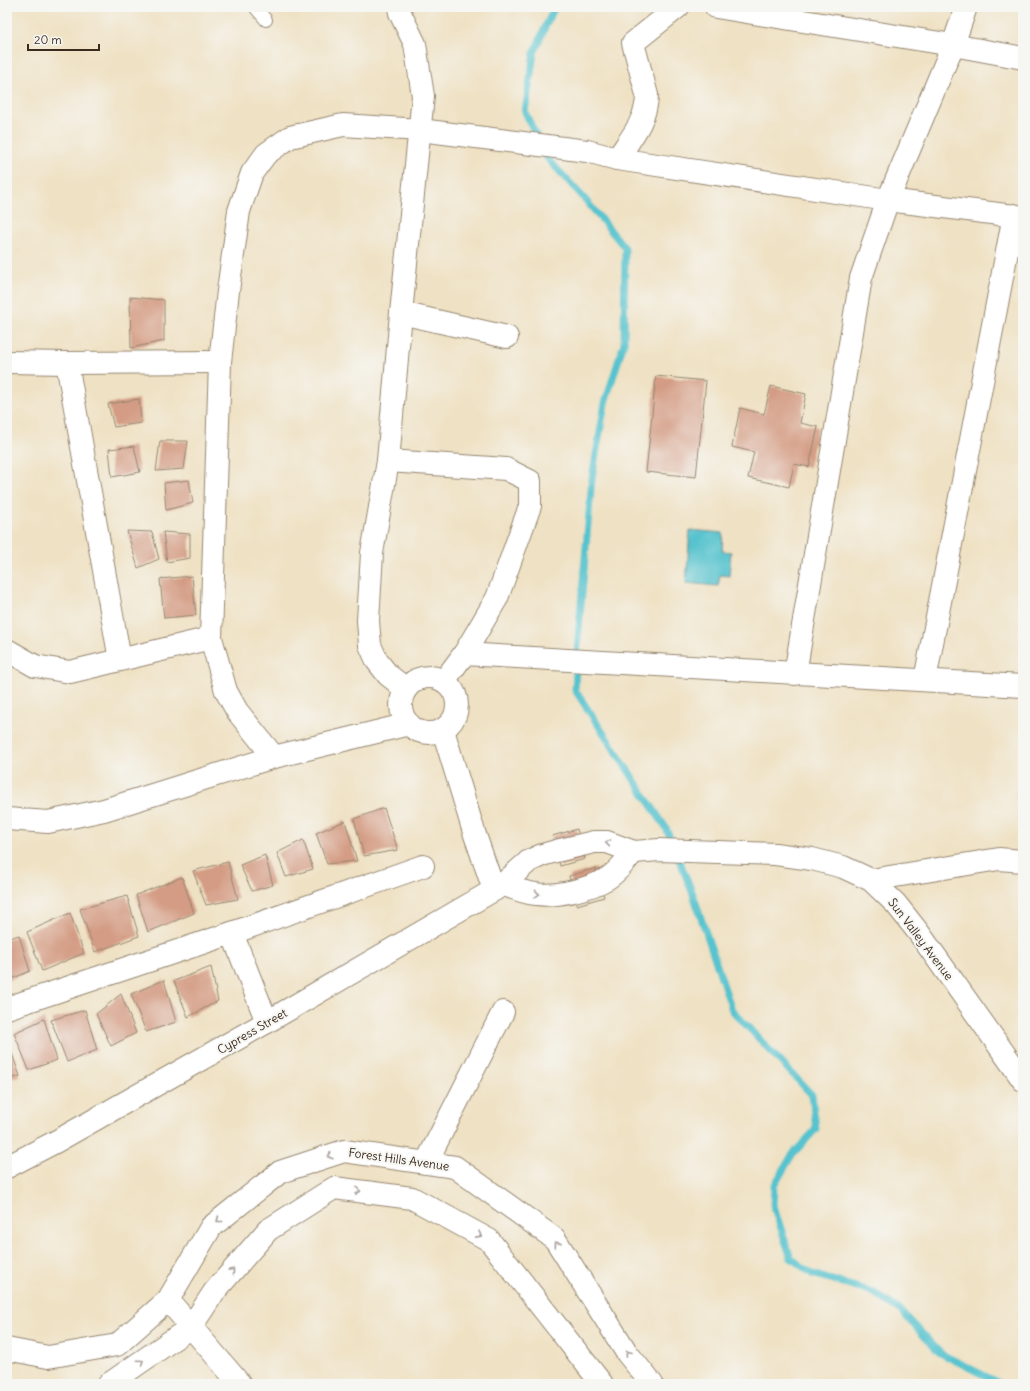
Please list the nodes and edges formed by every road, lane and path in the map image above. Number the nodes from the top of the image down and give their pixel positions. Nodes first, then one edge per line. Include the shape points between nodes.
1 (255, 7) edge
2 (678, 7) edge
3 (716, 7) edge
4 (966, 7) edge
5 (400, 13) dead end
6 (266, 20) dead end
7 (953, 45) junction
8 (1023, 58) edge
9 (420, 130) junction
10 (617, 159) junction
11 (888, 200) junction
12 (1018, 216) edge
13 (401, 313) junction
14 (507, 337) dead end
15 (7, 362) edge
16 (220, 362) junction
17 (67, 363) junction
18 (388, 461) junction
19 (211, 638) junction
20 (7, 650) edge
21 (464, 654) junction
22 (120, 660) junction
23 (795, 674) junction
24 (925, 680) junction
25 (444, 681) junction
26 (1023, 686) edge
27 (406, 689) junction
28 (409, 724) junction
29 (443, 730) junction
30 (274, 757) junction
31 (7, 820) edge
32 (634, 852) junction
33 (1023, 862) edge
34 (423, 866) dead end
35 (871, 880) junction
36 (498, 887) junction
37 (232, 933) junction
38 (7, 1008) edge
39 (502, 1012) dead end
40 (267, 1022) junction
41 (1023, 1080) edge
42 (426, 1163) junction
43 (7, 1167) edge
44 (168, 1300) junction
45 (191, 1327) junction
46 (7, 1349) edge
47 (109, 1384) edge
48 (240, 1384) edge
49 (602, 1384) edge
50 (652, 1384) edge

1 - 6 lane
2 - 10 street via 633,43 647,103 643,118
3 - 7 street
4 - 7 street
5 - 9 street via 415,44 419,66 423,96
7 - 8 street
7 - 11 street
9 - 10 street via 588,151
9 - 13 street
9 - 16 street via 343,125 290,137 266,154 252,173 239,211
10 - 11 street
11 - 12 street
11 - 23 street via 861,278
12 - 24 street
13 - 14 street
13 - 18 street
15 - 17 street
16 - 17 street
16 - 19 street
17 - 22 street
18 - 21 street via 506,469 530,481 530,506 497,598
18 - 27 street via 372,553 368,627 370,645 377,661 388,675
19 - 22 street
19 - 30 street via 226,691 237,711
20 - 22 street via 35,666 70,672
21 - 23 street
21 - 25 street
23 - 24 street
24 - 26 street
25 - 27 street via 434,677 423,678 413,682
25 - 29 street via 452,689 457,700 456,712
27 - 28 street via 401,707
28 - 29 street via 424,732
28 - 30 street
29 - 36 street via 474,832
30 - 31 street via 104,810 48,822
32 - 35 street, Sun Valley Avenue via 659,850 775,854 812,859 843,867
32 -> 36 street, Sun Valley Avenue via 607,842 581,844 529,861
36 -> 32 street via 537,894 557,894 586,887 609,878
33 - 35 street via 999,859
34 - 37 street
35 - 41 street, Sun Valley Avenue via 896,904 919,933
36 - 40 street, Cypress Street
37 - 38 street
37 - 40 street
39 - 42 street
40 - 43 street, Cypress Street
42 -> 44 street, Forest Hills Avenue via 344,1151 280,1172 211,1226
50 -> 42 street, Forest Hills Avenue via 627,1352 555,1239 455,1167
44 - 45 street
44 - 46 street, Forest Hills Avenue via 117,1345 48,1357
47 -> 45 street
45 - 48 street
45 -> 49 street via 214,1292 268,1230 334,1188 412,1198 489,1240

